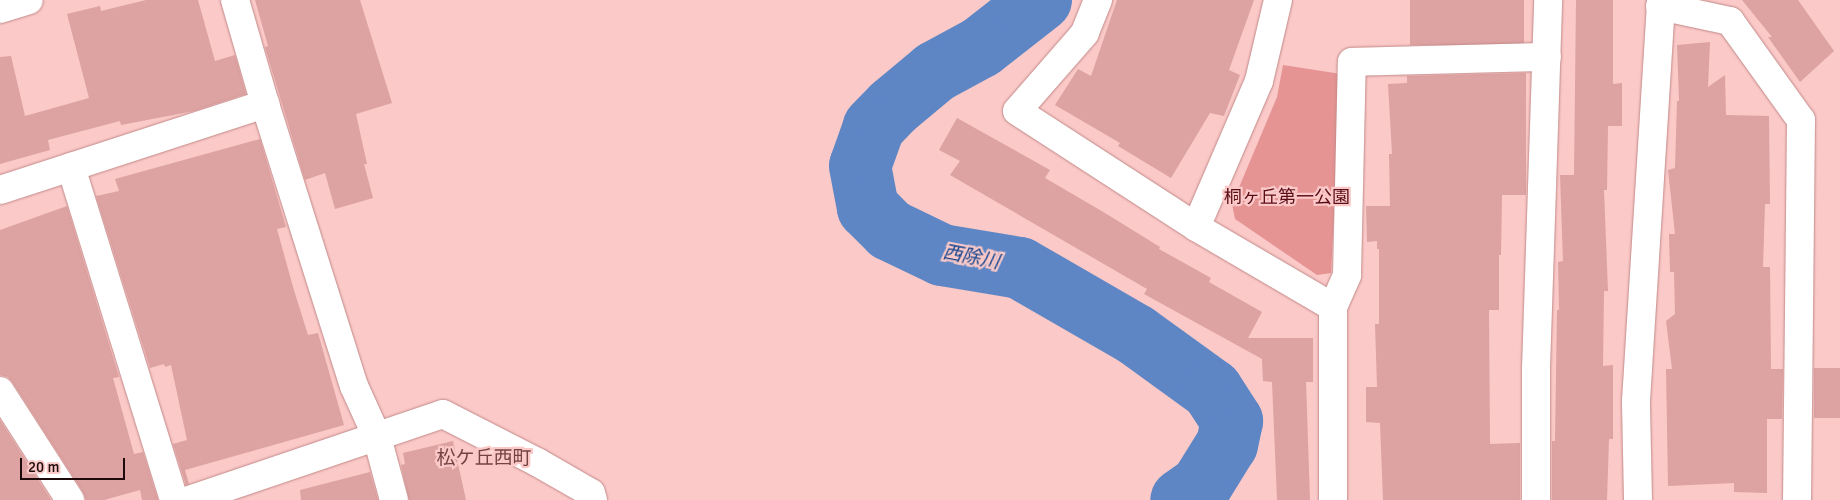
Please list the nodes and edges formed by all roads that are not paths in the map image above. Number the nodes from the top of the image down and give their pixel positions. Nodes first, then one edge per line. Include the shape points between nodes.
1 (29, 0) edge
2 (235, 0) edge
3 (1098, 0) edge
4 (1278, 0) edge
5 (1548, 0) edge
6 (1660, 3) edge
7 (0, 9) edge
8 (1547, 57) junction
9 (265, 104) junction
10 (71, 167) junction
11 (0, 190) edge
12 (1196, 227) junction
13 (1333, 307) junction
14 (0, 391) edge
15 (377, 437) junction
16 (70, 500) edge
17 (174, 500) edge
18 (189, 500) edge
19 (394, 500) edge
20 (593, 500) edge
21 (1333, 500) edge
22 (1536, 500) edge
23 (1638, 500) edge
24 (1797, 500) edge

1 - 7 street
2 - 9 street
3 - 12 street via 1085,33 1017,111
4 - 12 street via 1259,81
5 - 8 street
6 - 23 street via 1636,400
6 - 24 street via 1730,21 1801,120
8 - 13 street via 1352,62 1347,275
8 - 22 street via 1536,368
9 - 10 street
9 - 15 street via 354,386
10 - 11 street
10 - 17 street
12 - 13 street
13 - 21 street
14 - 16 street
15 - 18 street
15 - 19 street
15 - 20 street via 443,414 576,484 591,493

